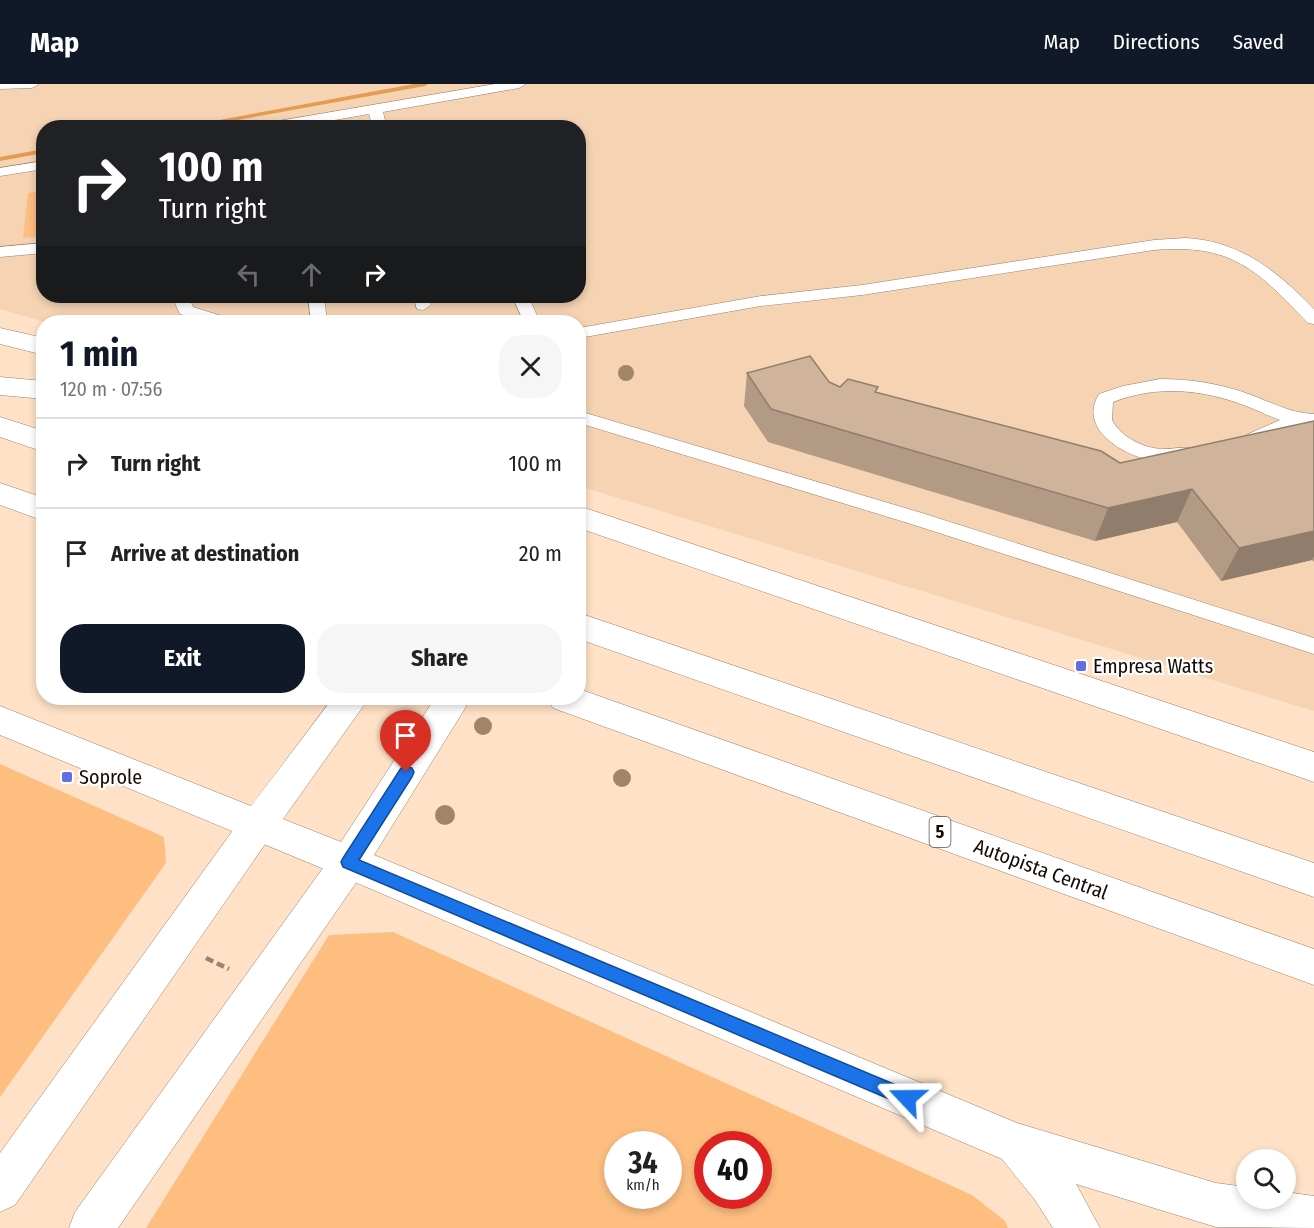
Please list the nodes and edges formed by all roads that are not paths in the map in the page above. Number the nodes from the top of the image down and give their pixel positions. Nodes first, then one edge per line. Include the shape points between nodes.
1 (32, 84) edge
2 (519, 84) edge
3 (0, 85) edge
4 (375, 109) junction
5 (318, 120) edge
6 (378, 120) edge
7 (36, 166) edge
8 (0, 172) edge
9 (36, 249) edge
10 (0, 252) edge
11 (183, 303) edge
12 (201, 315) edge
13 (1314, 319) edge
14 (586, 332) edge
15 (0, 336) edge
16 (36, 345) edge
17 (0, 386) edge
18 (36, 389) edge
19 (586, 419) edge
20 (1295, 420) junction
21 (1314, 420) edge
22 (0, 427) edge
23 (36, 439) edge
24 (1233, 443) edge
25 (1205, 450) edge
26 (0, 494) edge
27 (36, 507) edge
28 (586, 519) edge
29 (586, 629) edge
30 (1314, 646) edge
31 (347, 705) edge
32 (450, 705) edge
33 (584, 705) edge
34 (0, 720) edge
35 (1314, 767) edge
36 (257, 826) junction
37 (349, 862) junction
38 (1314, 880) edge
39 (1314, 967) edge
40 (1017, 1144) junction
41 (0, 1190) edge
42 (1314, 1218) edge
43 (91, 1228) edge
44 (1078, 1228) edge

1 - 3 lane
2 - 4 lane
4 - 5 lane
4 - 6 lane
7 - 8 lane
9 - 10 lane
11 - 12 lane via 186,310
13 - 14 lane via 1257,265 1228,249 1192,243 1154,245 862,290 761,301
15 - 16 main road
17 - 18 main road
19 - 30 lane
20 - 21 lane
20 - 24 lane via 1271,433
20 - 25 lane via 1215,390 1154,384 1128,388 1105,398 1100,409 1102,422 1130,447 1160,455
22 - 23 main road
26 - 27 main road
28 - 35 main road
29 - 38 main road
31 - 36 main road
32 - 37 main road
33 - 39 main road, Autopista Central / 5
34 - 36 main road
36 - 37 main road
36 - 41 main road
37 - 40 main road
37 - 43 main road
40 - 42 main road via 1216,1205
40 - 44 main road via 1042,1171

